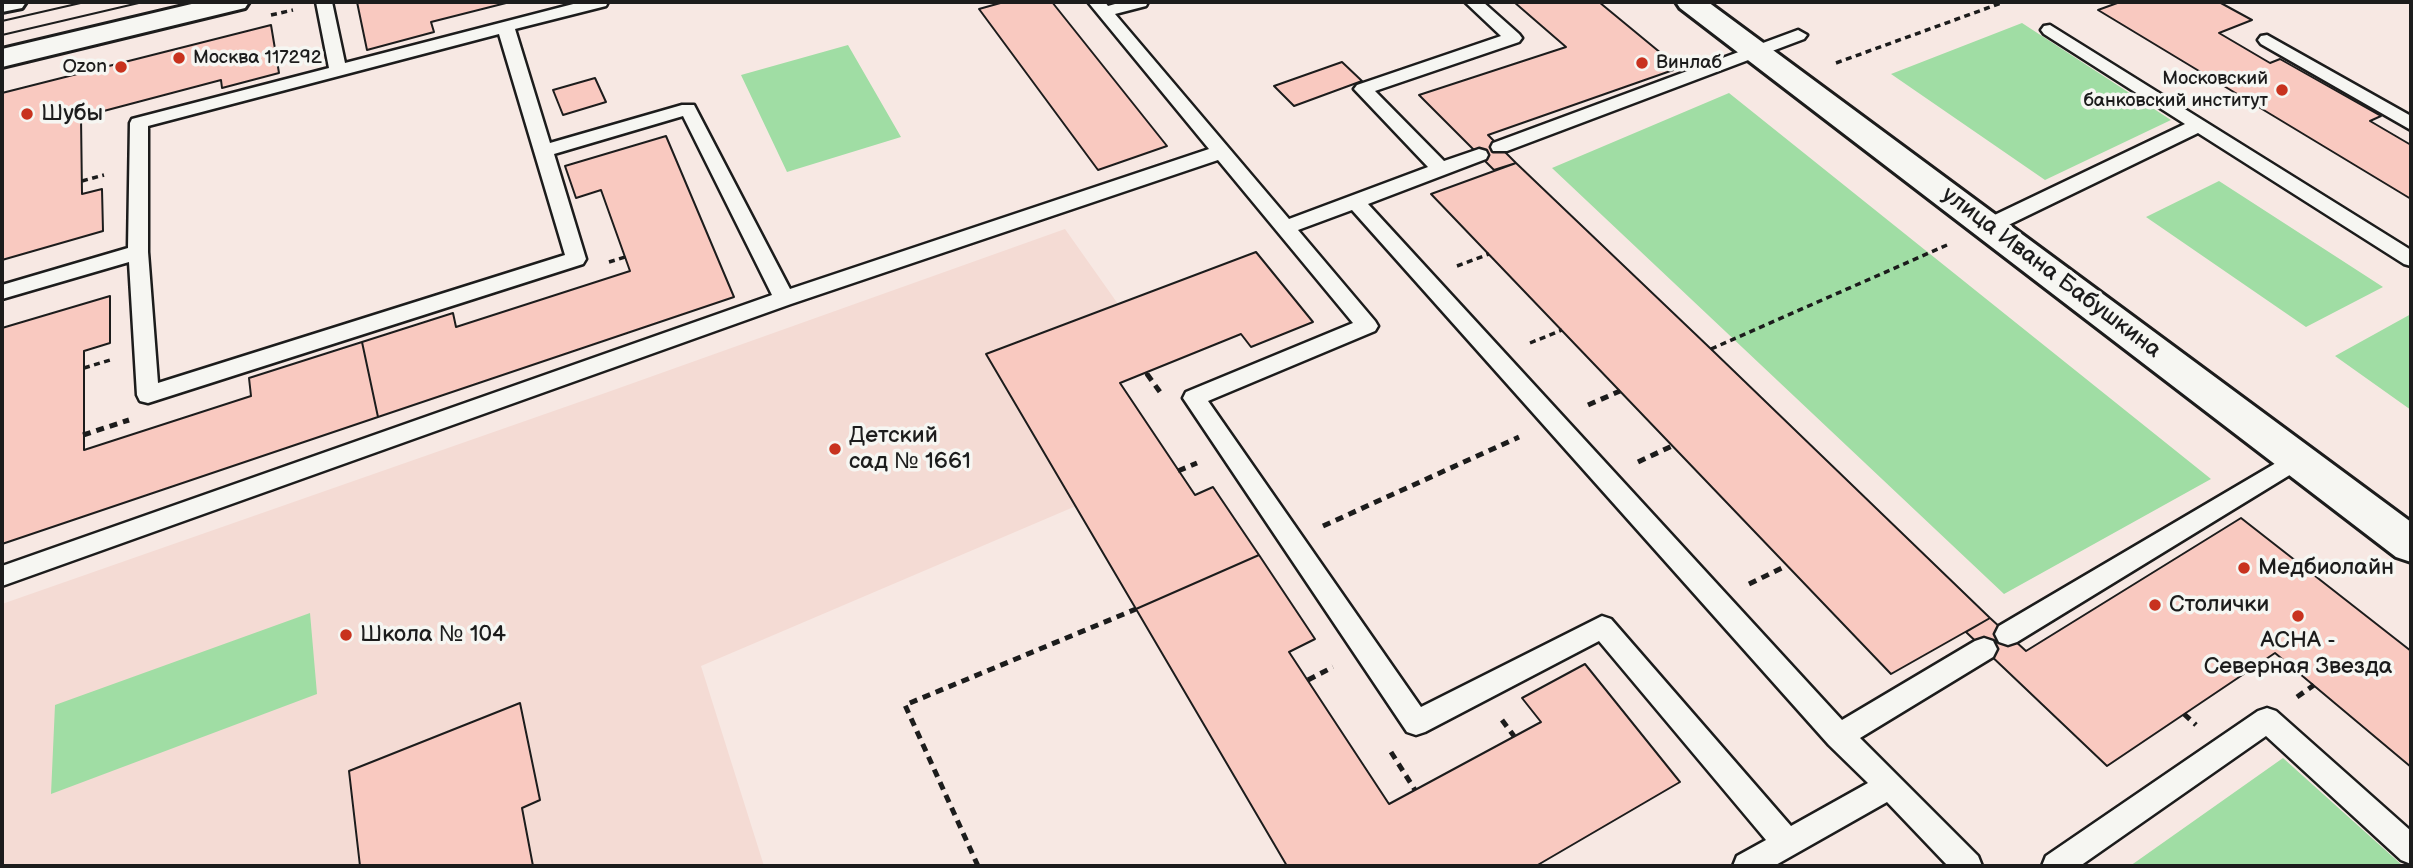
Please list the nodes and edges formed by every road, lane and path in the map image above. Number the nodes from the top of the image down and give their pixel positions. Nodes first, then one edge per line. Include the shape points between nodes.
1 (12, 2) edge
2 (235, 2) edge
3 (324, 2) edge
4 (600, 2) edge
5 (1140, 2) edge
6 (1473, 2) edge
7 (1690, 2) edge
8 (2004, 2) edge
9 (2, 4) edge
10 (1100, 7) edge
11 (506, 27) junction
12 (2050, 30) dead end
13 (1798, 35) dead end
14 (2267, 40) dead end
15 (1755, 52) junction
16 (2, 58) edge
17 (1836, 63) dead end
18 (338, 71) junction
19 (2411, 124) edge
20 (2199, 125) junction
21 (1500, 147) dead end
22 (543, 151) junction
23 (1221, 152) junction
24 (1479, 155) dead end
25 (1441, 170) junction
26 (1355, 202) junction
27 (1989, 226) junction
28 (1285, 228) junction
29 (138, 252) junction
30 (2411, 259) edge
31 (2, 292) edge
32 (784, 299) junction
33 (1711, 349) dead end
34 (1620, 391) dead end
35 (1552, 422) junction
36 (2298, 459) junction
37 (1292, 540) junction
38 (2411, 545) edge
39 (2, 576) edge
40 (1136, 609) dead end
41 (2008, 634) dead end
42 (1984, 649) dead end
43 (1839, 736) junction
44 (1890, 786) junction
45 (1786, 842) junction
46 (2411, 850) edge
47 (978, 866) edge
48 (1747, 866) edge
49 (1968, 866) edge
50 (2056, 866) edge

1 - 9 street
2 - 16 street
3 - 18 lane
4 - 11 lane
5 - 10 lane
6 - 25 lane via 1513,37 1363,89
7 - 15 street, улица Ивана Бабушкина
8 - 17 path
10 - 23 lane
11 - 18 lane
11 - 22 lane
12 - 20 lane
13 - 15 lane
14 - 19 lane
15 - 21 lane
15 - 27 street, улица Ивана Бабушкина
18 - 29 lane via 139,123
20 - 27 lane
20 - 30 lane
22 - 29 lane via 576,259 148,395
22 - 32 lane via 688,109
23 - 28 lane
23 - 32 lane
24 - 25 lane
25 - 26 lane
26 - 28 lane
26 - 35 lane
27 - 33 path
27 - 36 street, улица Ивана Бабушкина
28 - 37 lane via 1367,326 1194,398
29 - 31 lane
32 - 39 lane
34 - 35 path
35 - 37 path
35 - 43 lane
36 - 38 street, улица Ивана Бабушкина
36 - 41 lane
37 - 45 lane via 1416,723 1602,627
40 - 47 path via 905,705
42 - 43 lane
43 - 44 lane
44 - 45 lane
44 - 49 lane
45 - 48 lane
46 - 50 lane via 2267,720

